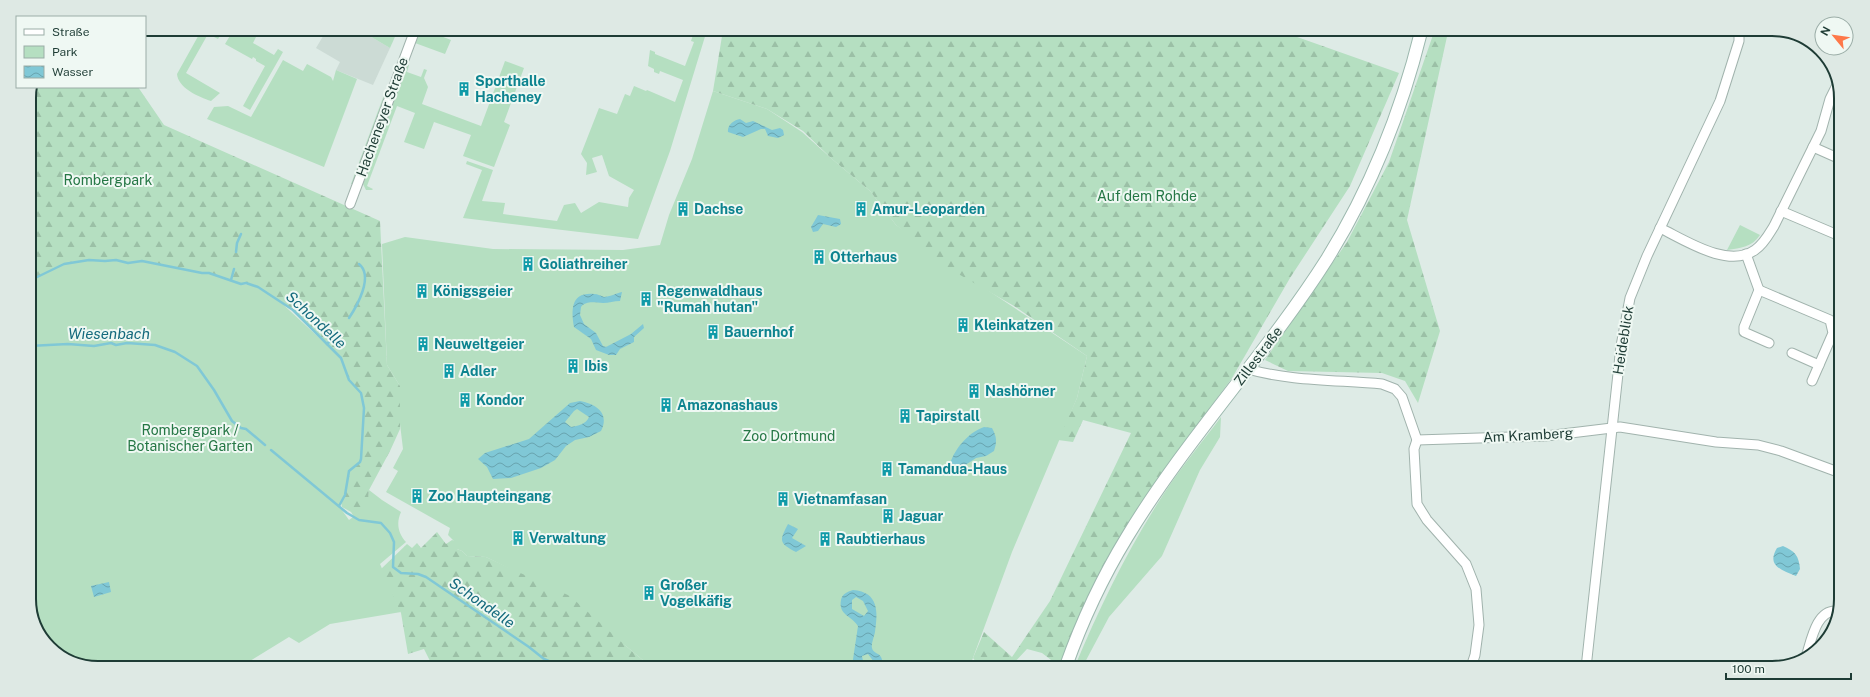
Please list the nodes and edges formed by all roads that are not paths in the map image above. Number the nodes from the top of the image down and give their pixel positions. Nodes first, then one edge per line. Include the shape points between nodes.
1 (413, 36) edge
2 (1420, 36) edge
3 (1739, 36) edge
4 (1834, 92) edge
5 (1813, 147) junction
6 (1834, 156) edge
7 (350, 204) dead end
8 (1781, 211) junction
9 (1660, 228) junction
10 (1834, 233) edge
11 (1746, 254) junction
12 (1759, 290) junction
13 (1769, 343) dead end
14 (1792, 353) dead end
15 (1819, 365) junction
16 (1248, 369) junction
17 (1812, 381) dead end
18 (1612, 428) junction
19 (1417, 440) junction
20 (1834, 471) edge
21 (1833, 610) edge
22 (1809, 648) edge
23 (1068, 661) edge
24 (1473, 661) edge
25 (1587, 661) edge

1 - 7 street, Hacheneyer Straße
2 - 16 main road, Zillestraße via 1397,116 1366,190 1324,264 1286,320
3 - 9 street, Heideblick via 1720,101
4 - 5 street
5 - 6 street
5 - 8 street
8 - 10 street
8 - 11 street via 1765,240 1755,250
9 - 11 street via 1721,255
9 - 18 street, Heideblick via 1630,298 1621,346
11 - 12 street
12 - 13 street via 1744,332
12 - 15 street via 1830,320 1833,333
14 - 15 street
15 - 17 street
16 - 19 street via 1260,373 1382,384 1395,389 1402,397
16 - 23 main road, Zillestraße via 1172,469 1127,537 1102,582
18 - 19 street, Am Kramberg via 1546,436
18 - 20 street, Am Kramberg via 1758,445
18 - 25 street, Heideblick
19 - 24 street via 1414,449 1417,504 1427,520 1466,564 1476,589 1479,625
21 - 22 street via 1823,616 1816,625

